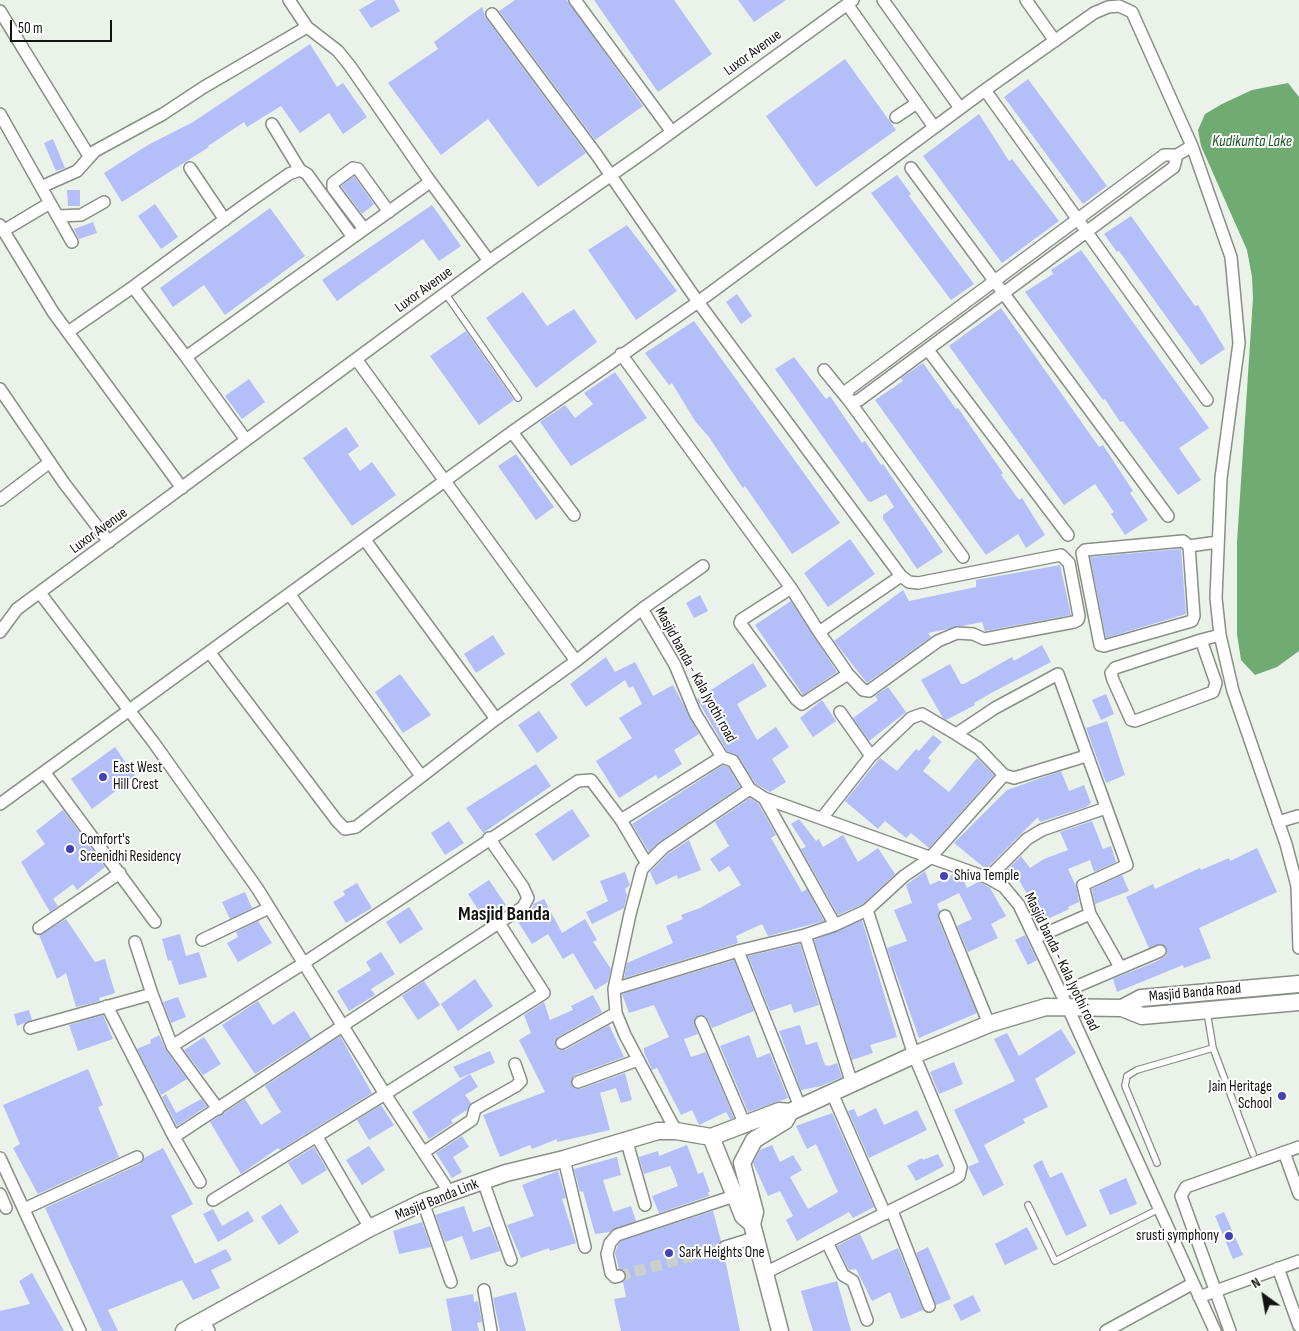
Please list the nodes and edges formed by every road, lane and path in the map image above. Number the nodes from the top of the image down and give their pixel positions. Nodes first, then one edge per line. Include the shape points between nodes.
1 (289, 0) edge
2 (575, 0) edge
3 (883, 0) edge
4 (1026, 0) edge
5 (850, 2) edge
6 (0, 11) edge
7 (492, 14) dead end
8 (307, 27) junction
9 (1055, 40) junction
10 (985, 90) junction
11 (917, 103) junction
12 (960, 108) junction
13 (0, 114) edge
14 (896, 118) dead end
15 (272, 124) dead end
16 (934, 127) junction
17 (672, 132) junction
18 (1192, 146) junction
19 (89, 156) junction
20 (1177, 156) junction
21 (190, 168) dead end
22 (911, 168) dead end
23 (300, 170) junction
24 (611, 176) junction
25 (430, 182) junction
26 (41, 187) junction
27 (104, 202) dead end
28 (50, 203) junction
29 (386, 208) junction
30 (58, 216) junction
31 (225, 220) junction
32 (1078, 220) junction
33 (361, 226) junction
34 (2, 228) edge
35 (1086, 231) junction
36 (353, 237) junction
37 (72, 242) dead end
38 (489, 261) junction
39 (994, 282) junction
40 (133, 287) junction
41 (1002, 292) junction
42 (445, 293) junction
43 (698, 302) junction
44 (68, 332) junction
45 (928, 350) junction
46 (621, 354) junction
47 (186, 357) junction
48 (356, 359) junction
49 (824, 370) dead end
50 (0, 389) edge
51 (518, 398) dead end
52 (848, 399) junction
53 (1207, 400) dead end
54 (512, 432) junction
55 (246, 440) junction
56 (50, 462) junction
57 (446, 480) junction
58 (182, 488) junction
59 (0, 500) edge
60 (574, 515) dead end
61 (1168, 516) dead end
62 (1068, 535) dead end
63 (365, 540) junction
64 (109, 542) junction
65 (1218, 542) junction
66 (1188, 546) junction
67 (962, 557) dead end
68 (703, 566) dead end
69 (901, 576) junction
70 (791, 588) junction
71 (40, 592) junction
72 (290, 595) junction
73 (17, 609) junction
74 (642, 609) junction
75 (0, 614) edge
76 (0, 632) edge
77 (819, 632) junction
78 (1220, 635) junction
79 (1201, 640) junction
80 (210, 653) junction
81 (576, 661) junction
82 (848, 674) junction
83 (128, 709) junction
84 (840, 712) dead end
85 (496, 719) junction
86 (956, 734) junction
87 (871, 756) junction
88 (1086, 756) junction
89 (722, 757) junction
90 (45, 773) junction
91 (1004, 774) junction
92 (421, 776) junction
93 (750, 789) junction
94 (764, 798) junction
95 (0, 804) edge
96 (1106, 808) junction
97 (1299, 817) edge
98 (822, 818) junction
99 (621, 820) junction
100 (1278, 822) junction
101 (489, 838) junction
102 (930, 858) junction
103 (647, 864) junction
104 (120, 873) junction
105 (988, 878) junction
106 (269, 908) junction
107 (867, 910) junction
108 (1090, 914) junction
109 (946, 916) dead end
110 (156, 922) dead end
111 (498, 923) junction
112 (835, 925) junction
113 (39, 928) dead end
114 (805, 935) junction
115 (1035, 938) junction
116 (202, 940) dead end
117 (135, 942) dead end
118 (1299, 948) edge
119 (738, 951) junction
120 (1160, 951) dead end
121 (304, 963) junction
122 (1120, 967) junction
123 (1299, 984) edge
124 (614, 989) junction
125 (152, 994) junction
126 (1065, 1000) junction
127 (1299, 1002) edge
128 (107, 1006) junction
129 (1122, 1008) junction
130 (1206, 1010) junction
131 (616, 1013) junction
132 (701, 1022) dead end
133 (989, 1024) junction
134 (343, 1026) junction
135 (30, 1028) dead end
136 (562, 1043) dead end
137 (172, 1046) junction
138 (1213, 1048) junction
139 (914, 1055) junction
140 (638, 1060) junction
141 (515, 1064) dead end
142 (578, 1082) dead end
143 (852, 1084) junction
144 (832, 1093) junction
145 (385, 1094) junction
146 (218, 1109) junction
147 (795, 1110) junction
148 (745, 1125) junction
149 (676, 1131) junction
150 (174, 1137) junction
151 (317, 1137) junction
152 (710, 1137) junction
153 (626, 1139) junction
154 (1299, 1147) edge
155 (424, 1152) junction
156 (1284, 1152) junction
157 (1252, 1154) dead end
158 (137, 1157) dead end
159 (0, 1158) edge
160 (564, 1159) junction
161 (1158, 1163) dead end
162 (483, 1181) junction
163 (200, 1182) dead end
164 (450, 1193) junction
165 (0, 1194) edge
166 (1299, 1194) edge
167 (213, 1200) dead end
168 (423, 1202) junction
169 (742, 1203) junction
170 (645, 1205) dead end
171 (1028, 1205) dead end
172 (6, 1208) dead end
173 (24, 1208) junction
174 (1159, 1209) junction
175 (888, 1213) junction
176 (370, 1228) junction
177 (754, 1230) junction
178 (827, 1242) junction
179 (585, 1247) dead end
180 (725, 1247) tunnel mouth
181 (511, 1260) dead end
182 (1299, 1261) edge
183 (1278, 1268) junction
184 (765, 1273) junction
185 (619, 1276) dead end
186 (451, 1282) dead end
187 (1192, 1284) junction
188 (484, 1290) dead end
189 (1216, 1290) junction
190 (1199, 1297) junction
191 (929, 1306) dead end
192 (867, 1320) dead end
193 (206, 1326) edge
194 (1299, 1326) edge
195 (80, 1331) edge
196 (184, 1331) edge
197 (491, 1331) edge
198 (780, 1331) edge
199 (1106, 1331) edge
200 (1215, 1331) edge
201 (1230, 1331) edge

1 - 8 street
2 - 17 street
3 - 12 street
4 - 9 street
5 - 11 street
5 - 17 street, Luxor Avenue
6 - 19 street
7 - 24 street
8 - 19 street
8 - 25 street via 338,51 350,66
9 - 10 street
9 - 18 street via 1108,7 1119,6 1132,12
10 - 12 street
10 - 32 street
11 - 14 street
11 - 16 street
12 - 16 street
13 - 26 street
15 - 23 street
16 - 43 street
17 - 24 street, Luxor Avenue
18 - 20 street
18 - 65 street via 1231,257 1238,344 1221,478
19 - 26 street via 77,171
20 - 32 street via 1164,155
20 - 35 street via 1174,167
21 - 31 street
22 - 39 street
23 - 31 street via 289,174
23 - 36 street via 307,174
24 - 38 street, Luxor Avenue
24 - 43 street
25 - 29 street
25 - 38 street
26 - 28 street
27 - 30 street via 82,215
28 - 30 street
28 - 34 street
29 - 33 street
29 - 33 street via 358,169 353,168 333,184 333,188
30 - 37 street
31 - 40 street
32 - 35 street
32 - 39 street
33 - 36 street
34 - 44 street
35 - 41 street
35 - 53 street
36 - 47 street
38 - 42 street, Luxor Avenue
39 - 41 street
39 - 52 street via 849,389
40 - 44 street
40 - 47 street
41 - 45 street
41 - 61 street
42 - 48 street, Luxor Avenue
42 - 51 lane
43 - 46 street
43 - 69 street
44 - 58 street
45 - 52 street via 859,400
45 - 62 street
46 - 54 street
46 - 70 street
47 - 55 street
48 - 55 street, Luxor Avenue
48 - 57 street
49 - 52 street
50 - 56 street
52 - 67 street
54 - 57 street
54 - 60 street
55 - 58 street, Luxor Avenue
56 - 59 street
56 - 64 street
57 - 63 street
57 - 81 street
58 - 64 street, Luxor Avenue
63 - 72 street
63 - 85 street
64 - 71 street, Luxor Avenue
65 - 66 street
65 - 78 street via 1216,598
66 - 66 street via 1183,541 1085,550 1082,553 1100,644 1104,646 1192,621
68 - 74 street
69 - 77 street
69 - 82 street via 909,582 918,583 1061,555 1069,563 1078,620 984,639 957,633 938,641 868,691 862,690
70 - 77 street
70 - 82 street via 741,620 742,629 802,704
71 - 73 street, Luxor Avenue
71 - 83 street
72 - 80 street
72 - 92 street
73 - 75 street
73 - 76 street
74 - 81 street
74 - 89 street, Masjid banda - Kala Jyothi road via 675,665 695,713
77 - 82 street
78 - 79 street
78 - 100 street via 1233,691
79 - 79 street via 1216,683 1213,692 1131,720 1112,680 1115,668
80 - 83 street
80 - 92 street via 345,829 356,827
81 - 85 street
83 - 90 street
83 - 106 street
84 - 87 street
85 - 92 street
86 - 87 street via 922,714 911,718
86 - 88 street via 995,708 1058,674
86 - 91 street via 978,748
87 - 98 street
88 - 91 street via 1020,778
88 - 96 street
89 - 93 street, Masjid banda - Kala Jyothi road via 733,761
89 - 99 street
90 - 95 street
90 - 104 street
91 - 102 street
93 - 94 street, Masjid banda - Kala Jyothi road
93 - 103 street via 663,848
94 - 98 street, Masjid banda - Kala Jyothi road
94 - 112 street
96 - 105 street via 1042,830 1027,839
96 - 108 street via 1127,865 1083,885
97 - 100 street
98 - 102 street, Masjid banda - Kala Jyothi road
99 - 101 street via 591,780 578,781
99 - 103 street
100 - 118 street via 1297,886
101 - 111 street via 528,898 523,907
101 - 121 street
102 - 105 street, Masjid banda - Kala Jyothi road
102 - 107 street via 904,876
103 - 124 street via 642,869
104 - 110 street
104 - 113 street
105 - 115 street, Masjid banda - Kala Jyothi road via 1004,887 1019,905
106 - 116 street
106 - 121 street
107 - 112 street
107 - 139 street
108 - 115 street
108 - 122 street
109 - 133 street
111 - 134 street
111 - 145 street via 544,993
112 - 114 street
114 - 119 street
114 - 143 street
115 - 126 street, Masjid banda - Kala Jyothi road
117 - 125 street
119 - 124 street
119 - 147 street
120 - 122 street
121 - 134 street
121 - 137 street
122 - 126 street
123 - 129 main road, Masjid Banda Road via 1141,998
124 - 131 street
125 - 128 street
125 - 137 street
126 - 129 main road
126 - 133 main road
126 - 174 street, Masjid banda - Kala Jyothi road
127 - 130 main road, Masjid Banda Road
128 - 135 street
128 - 150 street
129 - 130 main road, Masjid Banda Road via 1142,1016
130 - 138 lane
131 - 136 street
131 - 140 street
132 - 148 street
133 - 139 main road
134 - 145 street
134 - 146 street
137 - 146 street
138 - 157 lane
138 - 161 lane via 1137,1070 1127,1076 1124,1086
139 - 143 main road
139 - 175 street via 961,1167 959,1176
140 - 142 street
140 - 149 street
141 - 155 street via 521,1081 516,1086 475,1109 472,1120
143 - 144 main road
144 - 147 main road
144 - 175 street
145 - 151 street
145 - 155 street
146 - 150 street
147 - 148 main road via 779,1111
147 - 169 main road via 785,1121 754,1140 742,1163
148 - 152 main road
149 - 152 main road, Masjid Banda Link
149 - 153 main road, Masjid Banda Link via 658,1131
150 - 163 street
151 - 167 street
151 - 176 street
152 - 169 main road
153 - 160 main road, Masjid Banda Link
153 - 170 street
154 - 156 street
155 - 164 street
156 - 166 street
156 - 189 street via 1186,1187 1181,1196
158 - 173 street
159 - 173 street
160 - 162 main road, Masjid Banda Link
160 - 179 street
162 - 164 main road, Masjid Banda Link
162 - 181 street
164 - 168 main road, Masjid Banda Link
165 - 172 street
168 - 176 main road, Masjid Banda Link
168 - 186 street
169 - 177 main road via 755,1212
169 - 185 street via 617,1235 607,1254 611,1273
171 - 174 lane via 1055,1261
173 - 195 street
174 - 187 street, Masjid banda - Kala Jyothi road
175 - 178 street
175 - 191 street
176 - 193 main road, Masjid Banda Link
177 - 180 street
177 - 184 main road
178 - 184 street
178 - 192 street via 843,1274 853,1281
182 - 183 street
183 - 189 street
183 - 194 street
184 - 198 main road
187 - 190 street, Masjid banda - Kala Jyothi road
187 - 199 street
188 - 197 street
189 - 190 street
189 - 201 street
190 - 200 street, Masjid banda - Kala Jyothi road
193 - 196 main road, Masjid Banda Link

